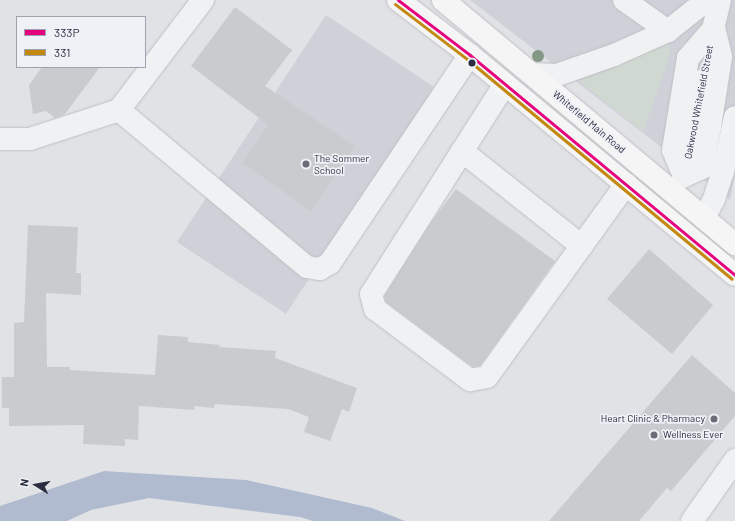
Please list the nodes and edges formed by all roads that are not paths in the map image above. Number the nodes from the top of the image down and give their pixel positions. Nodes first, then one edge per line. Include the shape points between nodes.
1 (204, 0) edge
2 (398, 0) edge
3 (443, 0) edge
4 (624, 0) edge
5 (707, 0) edge
6 (720, 0) edge
7 (668, 31) junction
8 (470, 55) junction
9 (532, 74) junction
10 (505, 84) junction
11 (119, 110) junction
12 (735, 117) edge
13 (0, 139) edge
14 (462, 151) junction
15 (626, 184) junction
16 (681, 186) junction
17 (704, 218) junction
18 (735, 244) edge
19 (582, 246) junction
20 (735, 275) edge
21 (735, 460) edge
22 (692, 521) edge

1 - 11 street
2 - 8 main road
3 - 9 main road, Whitefield Main Road
4 - 7 street
5 - 7 street
6 - 16 street, Oakwood Whitefield Street
7 - 9 street via 571,71 556,75
8 - 10 main road
8 - 11 street via 330,263 320,269 307,267
9 - 16 main road, Whitefield Main Road
10 - 14 street
10 - 15 main road
11 - 13 street via 30,139
12 - 17 street via 723,172
14 - 19 street
14 - 19 street via 371,294 375,309 470,380 487,377
15 - 19 street
15 - 20 main road
16 - 17 main road, Whitefield Main Road
17 - 18 main road, Whitefield Main Road
21 - 22 street

